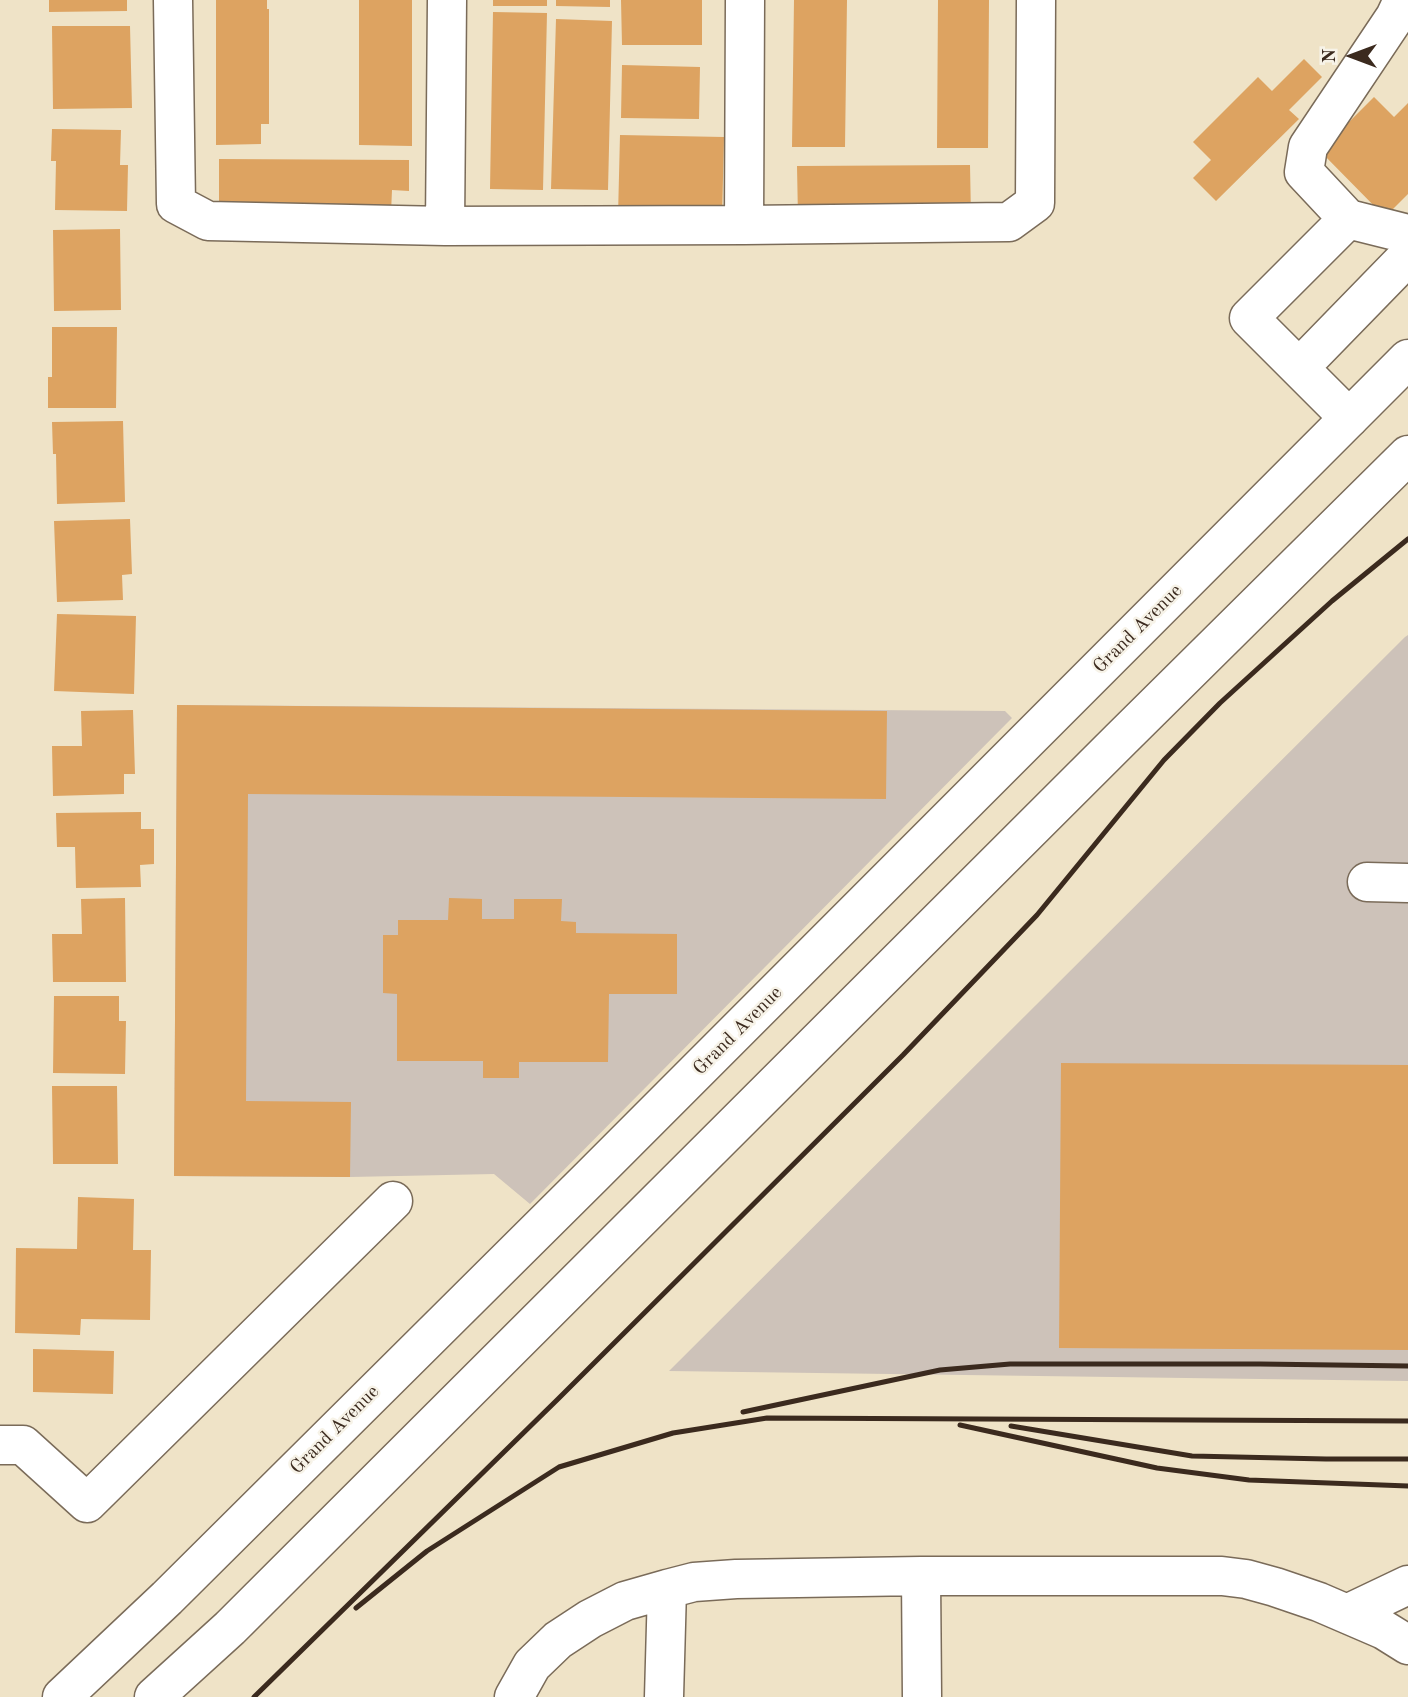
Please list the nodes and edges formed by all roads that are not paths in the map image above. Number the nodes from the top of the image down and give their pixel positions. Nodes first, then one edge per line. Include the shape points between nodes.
1 (173, 0) edge
2 (447, 0) edge
3 (745, 0) edge
4 (1036, 0) edge
5 (1403, 0) edge
6 (1348, 219) junction
7 (744, 225) junction
8 (445, 226) junction
9 (1408, 233) edge
10 (1408, 256) edge
11 (1408, 359) edge
12 (1299, 368) junction
13 (1349, 418) junction
14 (1408, 455) edge
15 (1367, 882) dead end
16 (1408, 883) edge
17 (393, 1201) dead end
18 (0, 1445) edge
19 (921, 1576) junction
20 (1408, 1585) edge
21 (667, 1589) junction
22 (1347, 1614) junction
23 (1408, 1645) edge
24 (62, 1697) edge
25 (154, 1697) edge
26 (514, 1697) edge
27 (664, 1697) edge
28 (922, 1697) edge

1 - 8 main road via 176,204 208,221
2 - 8 main road
3 - 7 main road
4 - 7 main road via 1035,203 1009,222
5 - 6 main road via 1308,146 1304,172
6 - 9 main road
6 - 12 main road via 1249,318
7 - 8 main road
10 - 12 main road
11 - 13 main road, Grand Avenue
12 - 13 main road
13 - 24 main road, Grand Avenue via 592,1176
14 - 25 main road via 230,1628
15 - 16 main road
17 - 18 main road via 87,1503 23,1445
19 - 21 main road via 736,1579
19 - 22 main road via 1222,1576 1275,1587
19 - 28 main road
20 - 22 main road
21 - 26 main road via 625,1601 558,1640 532,1665
21 - 27 main road
22 - 23 main road

